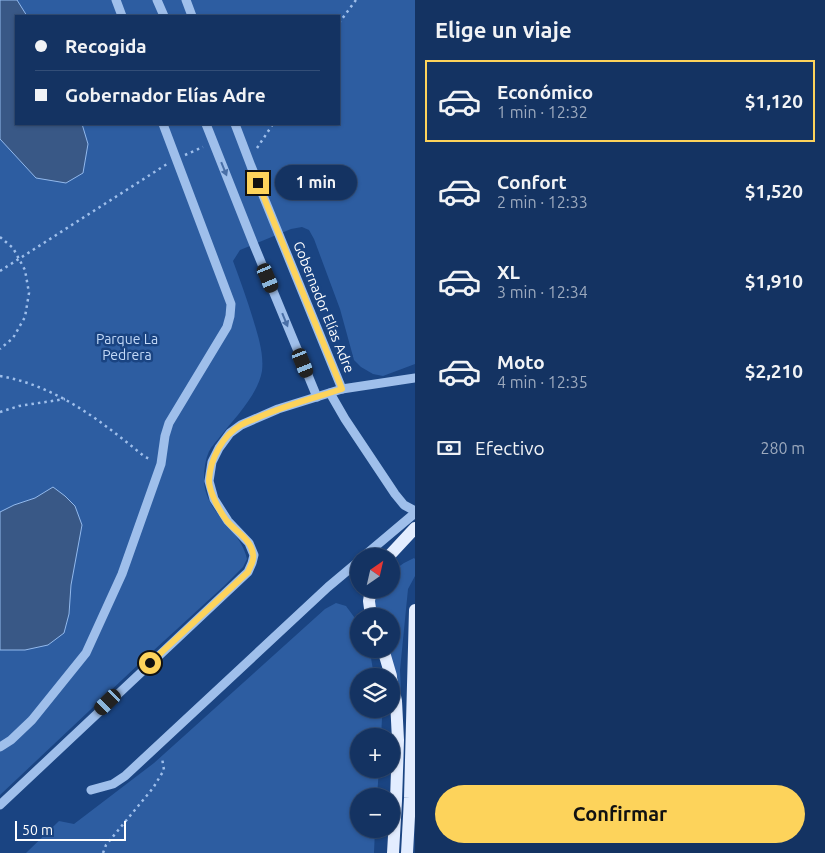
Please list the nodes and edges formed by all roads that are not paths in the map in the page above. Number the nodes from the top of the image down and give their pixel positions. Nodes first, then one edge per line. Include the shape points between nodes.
1 (116, 0) edge
2 (158, 0) edge
3 (186, 0) edge
4 (122, 15) edge
5 (164, 15) edge
6 (192, 15) edge
7 (163, 125) edge
8 (206, 125) edge
9 (235, 125) edge
10 (415, 378) edge
11 (342, 389) junction
12 (330, 393) junction
13 (317, 397) junction
14 (415, 512) edge
15 (415, 528) edge
16 (373, 548) edge
17 (396, 548) edge
18 (350, 569) edge
19 (415, 610) edge
20 (397, 718) edge
21 (0, 747) edge
22 (91, 790) dead end
23 (0, 805) edge
24 (393, 853) edge
25 (407, 853) edge

1 - 4 street
2 - 5 street
3 - 6 street
7 - 21 street via 231,304 230,316 227,327 169,423 161,464 122,574 86,653 32,720
8 -> 13 street
9 - 11 street, Gobernador Elías Adre
10 - 11 street
11 - 12 street
12 - 13 street
12 - 14 street via 395,494
13 - 23 street via 241,425 230,433 212,462 209,481 214,499 228,522 249,543 254,555 248,572
14 - 16 street
15 - 17 main road
18 - 22 street via 126,776 113,784
19 - 25 main road
20 - 24 main road

